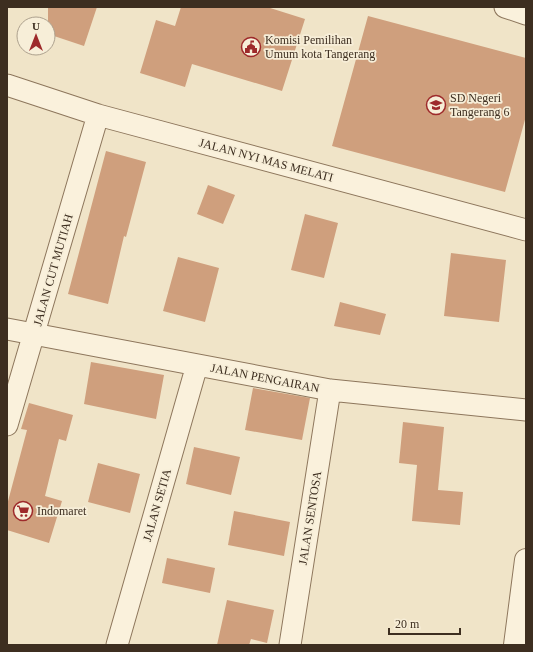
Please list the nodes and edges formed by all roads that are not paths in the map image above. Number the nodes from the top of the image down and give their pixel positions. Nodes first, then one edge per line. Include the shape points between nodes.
1 (505, 7) edge
2 (526, 14) edge
3 (7, 85) edge
4 (98, 115) junction
5 (526, 230) edge
6 (7, 329) edge
7 (34, 335) junction
8 (197, 365) junction
9 (330, 390) junction
10 (526, 410) edge
11 (7, 425) edge
12 (526, 560) edge
13 (117, 645) edge
14 (290, 645) edge
15 (515, 645) edge

1 - 2 street
3 - 4 street, JALAN NYI MAS MELATI
4 - 5 street, JALAN NYI MAS MELATI
4 - 7 street, JALAN CUT MUTIAH
6 - 7 street, JALAN PENGAIRAN
7 - 8 street, JALAN PENGAIRAN
7 - 11 street, JALAN CUT MUTIAH
8 - 9 street, JALAN PENGAIRAN
8 - 13 street, JALAN SETIA
9 - 10 street, JALAN PENGAIRAN
9 - 14 street, JALAN SENTOSA
12 - 15 street

